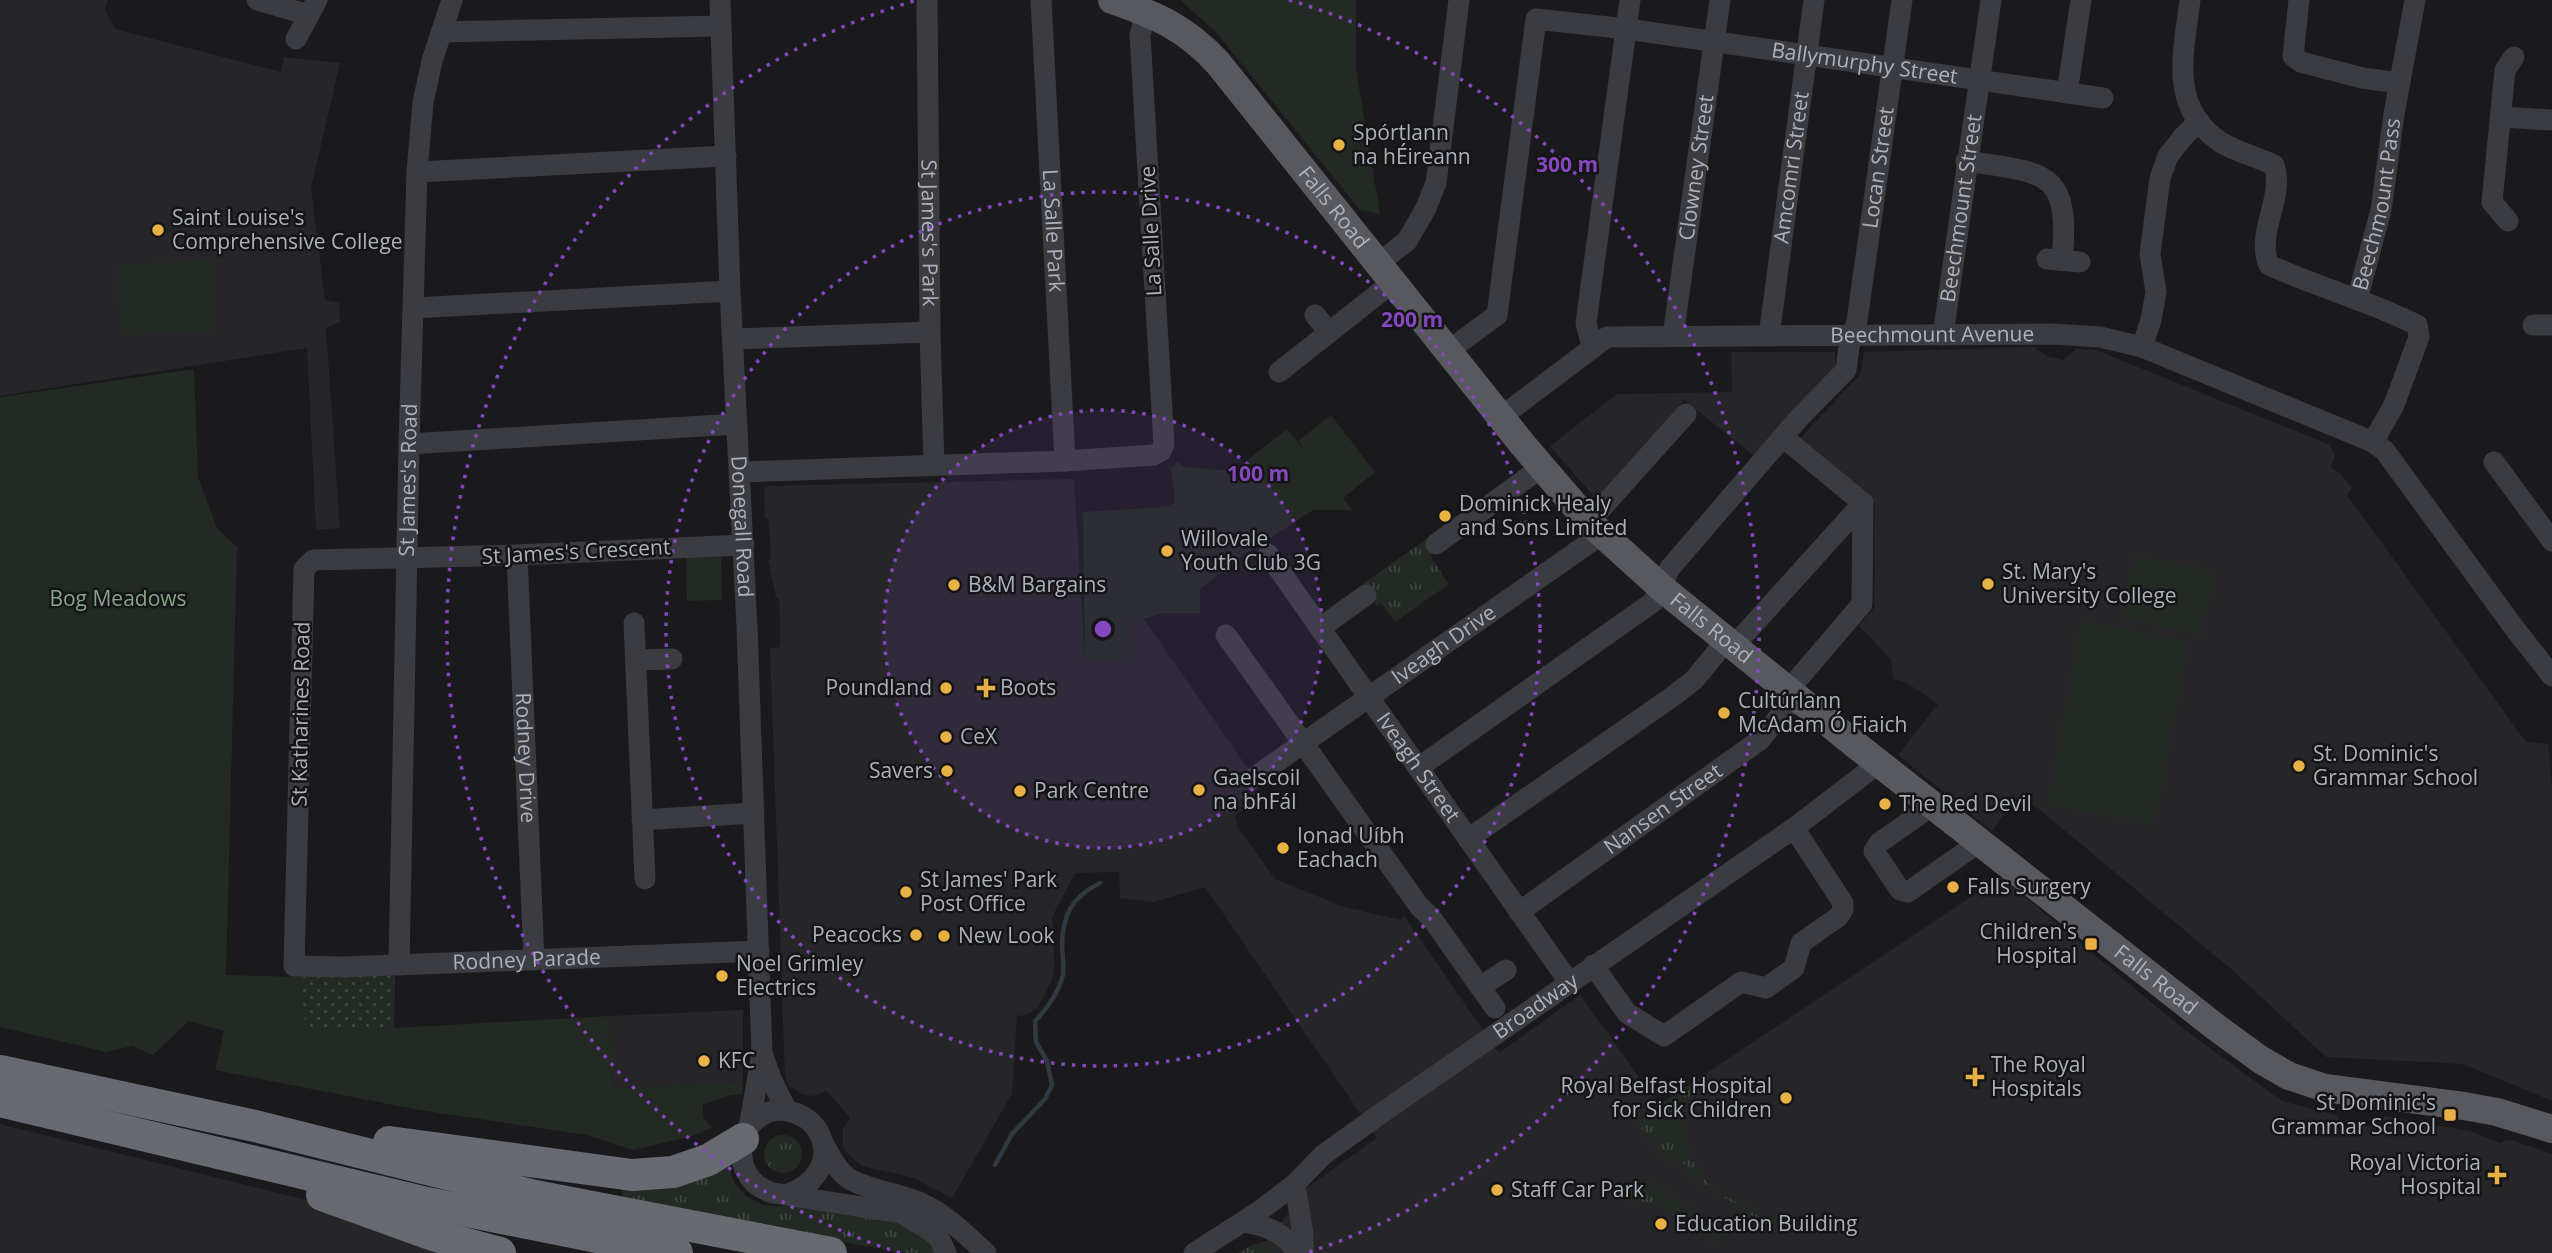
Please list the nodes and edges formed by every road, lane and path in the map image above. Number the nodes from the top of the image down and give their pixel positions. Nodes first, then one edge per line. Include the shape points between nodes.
1 (257, 0) edge
2 (452, 0) edge
3 (720, 0) edge
4 (927, 0) edge
5 (1041, 0) edge
6 (1112, 0) edge
7 (1459, 0) edge
8 (1630, 0) edge
9 (1720, 0) edge
10 (1814, 0) edge
11 (1902, 0) edge
12 (1991, 0) edge
13 (2081, 0) edge
14 (2190, 0) edge
15 (2299, 0) edge
16 (2415, 0) edge
17 (313, 7) edge
18 (1146, 12) junction
19 (721, 26) junction
20 (1627, 29) junction
21 (441, 32) junction
22 (296, 39) dead end
23 (1714, 41) junction
24 (1806, 57) junction
25 (2514, 57) dead end
26 (1892, 68) junction
27 (1979, 80) junction
28 (2399, 83) junction
29 (2067, 93) junction
30 (2103, 98) dead end
31 (2502, 117) junction
32 (2552, 120) edge
33 (2199, 121) junction
34 (726, 156) junction
35 (1966, 160) junction
36 (417, 172) junction
37 (2508, 221) dead end
38 (2063, 260) dead end
39 (1386, 273) junction
40 (730, 291) junction
41 (2357, 300) junction
42 (414, 308) junction
43 (1315, 315) dead end
44 (930, 332) junction
45 (1329, 332) junction
46 (1853, 335) junction
47 (1943, 335) junction
48 (1673, 336) junction
49 (1769, 336) junction
50 (733, 339) junction
51 (1591, 346) junction
52 (2141, 347) junction
53 (1448, 351) junction
54 (1279, 372) dead end
55 (1686, 414) dead end
56 (1501, 417) junction
57 (736, 424) junction
58 (1783, 437) junction
59 (2374, 442) junction
60 (409, 444) junction
61 (1065, 461) junction
62 (2494, 461) dead end
63 (934, 465) junction
64 (1542, 467) junction
65 (739, 472) junction
66 (1863, 503) junction
67 (1596, 528) junction
68 (2550, 534) edge
69 (744, 544) junction
70 (1436, 544) dead end
71 (1268, 554) dead end
72 (517, 555) junction
73 (407, 558) junction
74 (1660, 587) junction
75 (1366, 595) dead end
76 (634, 623) dead end
77 (1320, 628) junction
78 (1226, 635) dead end
79 (1730, 644) junction
80 (672, 659) dead end
81 (636, 660) junction
82 (2552, 676) edge
83 (1792, 694) junction
84 (1369, 697) junction
85 (1303, 744) junction
86 (1879, 763) junction
87 (1418, 768) junction
88 (1252, 779) dead end
89 (1933, 805) junction
90 (754, 813) junction
91 (642, 820) junction
92 (1794, 828) junction
93 (1468, 839) junction
94 (1978, 843) junction
95 (645, 879) dead end
96 (1519, 912) junction
97 (759, 951) junction
98 (534, 960) junction
99 (399, 965) junction
100 (1593, 965) junction
101 (294, 966) joint
102 (1506, 970) dead end
103 (1569, 982) junction
104 (1480, 987) junction
105 (1494, 1007) dead end
106 (762, 1054) junction
107 (0, 1071) edge
108 (0, 1101) edge
109 (787, 1111) junction
110 (255, 1126) junction
111 (2552, 1129) edge
112 (746, 1132) junction
113 (823, 1143) junction
114 (256, 1162) junction
115 (1295, 1184) junction
116 (788, 1194) junction
117 (1244, 1222) junction
118 (500, 1253) edge
119 (677, 1253) edge
120 (831, 1253) edge
121 (946, 1253) edge
122 (986, 1253) edge
123 (1194, 1253) edge
124 (1300, 1253) edge

1 - 17 street
2 - 21 street, St James's Road
3 - 19 street, Donegall Road
4 - 44 street, St James's Park
5 - 61 street, La Salle Park
6 - 18 main road, Falls Road
7 - 39 street via 1436,183
8 - 20 street
9 - 23 street, Clowney Street
10 - 24 street, Amcomri Street
11 - 26 street, Locan Street
12 - 27 street, Beechmount Street
13 - 29 street
14 - 33 street via 2181,72
15 - 28 street via 2293,56 2350,75
16 - 28 street, Beechmount Pass
17 - 22 street
18 - 39 main road, Falls Road via 1202,45
18 - 61 street, La Salle Drive via 1140,35 1164,444 1154,454
19 - 21 street
19 - 34 street, Donegall Road
20 - 23 street, Ballymurphy Street
20 - 51 street via 1586,323
20 - 53 street, Ballymurphy Street via 1536,19 1497,315
21 - 36 street, St James's Road via 423,102
23 - 24 street, Ballymurphy Street
23 - 48 street, Clowney Street
24 - 26 street, Ballymurphy Street
24 - 49 street, Amcomri Street
25 - 31 street via 2505,70
26 - 27 street, Ballymurphy Street
26 - 46 street, Locan Street
27 - 29 street, Ballymurphy Street
27 - 35 street, Beechmount Street
28 - 41 street, Beechmount Pass via 2381,210
29 - 30 street, Ballymurphy Street
31 - 32 street
31 - 37 street via 2492,202
33 - 41 street via 2220,142 2274,165 2278,177 2264,255 2269,265
33 - 52 street via 2168,156 2160,178 2150,254 2156,292
34 - 36 street
34 - 40 street, Donegall Road
35 - 38 street via 2024,169 2049,179 2062,201 2066,225
35 - 47 street, Beechmount Street
36 - 42 street, St James's Road
39 - 45 street
39 - 53 main road, Falls Road
40 - 42 street
40 - 50 street, Donegall Road
41 - 59 street, Beechmount Pass via 2417,325 2419,337
42 - 60 street, St James's Road
43 - 45 street
44 - 50 street
44 - 63 street, St James's Park
45 - 54 street
46 - 47 street, Beechmount Avenue
46 - 49 street, Beechmount Avenue
46 - 58 street, Locan Street via 1846,370
47 - 52 street, Beechmount Avenue via 2100,337
48 - 49 street, Beechmount Avenue
48 - 51 street, Beechmount Avenue via 1607,337
50 - 57 street, Donegall Road
51 - 56 street, Beechmount Avenue
52 - 59 street, Beechmount Avenue
53 - 56 main road, Falls Road
55 - 67 street, Iveagh Drive
56 - 64 main road, Falls Road
57 - 60 street
57 - 65 street, Donegall Road
58 - 66 street
58 - 74 street, Locan Street via 1670,568
59 - 82 street
60 - 73 street, St James's Road
61 - 63 street
62 - 68 street
63 - 65 street
64 - 67 main road, Falls Road
64 - 70 street
65 - 69 street, Donegall Road
66 - 79 street
66 - 83 street, Nansen Street via 1862,604 1797,680
67 - 74 main road, Falls Road
67 - 84 street, Iveagh Drive
69 - 72 street, St James's Crescent
69 - 90 street, Donegall Road
71 - 77 street, Iveagh Street
72 - 73 street, St James's Crescent
72 - 98 street, Rodney Drive
73 - 99 street, St James's Road
73 - 101 street, St Katharines Road via 313,560 304,569
74 - 79 main road, Falls Road
74 - 87 street, Locan Street via 1653,602
75 - 77 street
76 - 81 street
77 - 84 street, Iveagh Street
78 - 85 street
79 - 83 main road, Falls Road
79 - 93 street via 1672,697
80 - 81 street
81 - 91 street
83 - 86 main road, Falls Road
83 - 96 street, Nansen Street via 1760,740
84 - 85 street, Iveagh Drive
84 - 87 street, Iveagh Street
85 - 88 street, Iveagh Drive
85 - 104 street
86 - 89 main road, Falls Road
86 - 92 street, Broadway
87 - 93 street, Iveagh Street
89 - 94 main road, Falls Road
89 - 94 street via 1878,843 1874,851 1900,890 1908,892
90 - 91 street
90 - 97 street, Donegall Road
91 - 95 street
92 - 100 street, Broadway
92 - 100 street via 1843,903 1843,910 1801,943 1794,968 1766,988 1741,982 1664,1036 1627,1013
93 - 96 street, Iveagh Street
94 - 111 main road, Falls Road via 2217,1028 2289,1076 2325,1088 2497,1112
96 - 103 street, Iveagh Street
97 - 98 street, Rodney Parade
97 - 106 street, Donegall Road
98 - 99 street, Rodney Parade
99 - 101 street, Rodney Parade
100 - 103 street, Broadway
102 - 104 street
103 - 115 street, Broadway via 1323,1155
104 - 105 street
106 - 109 street, Donegall Road
106 - 112 street, Donegall Road
107 - 110 highway
108 - 114 highway
109 - 112 street via 766,1114
109 - 113 street via 810,1121
110 - 112 highway via 632,1175 674,1172 708,1160
110 - 120 highway via 535,1196
112 - 116 street via 741,1154 749,1178 766,1191
113 - 116 street via 815,1178
113 - 122 street via 847,1177 929,1207
114 - 118 highway via 334,1200
114 - 119 highway via 427,1203
115 - 117 street, Broadway
115 - 124 street via 1303,1227
116 - 121 street via 901,1213 939,1238
117 - 123 street, Broadway
117 - 124 street via 1284,1235

